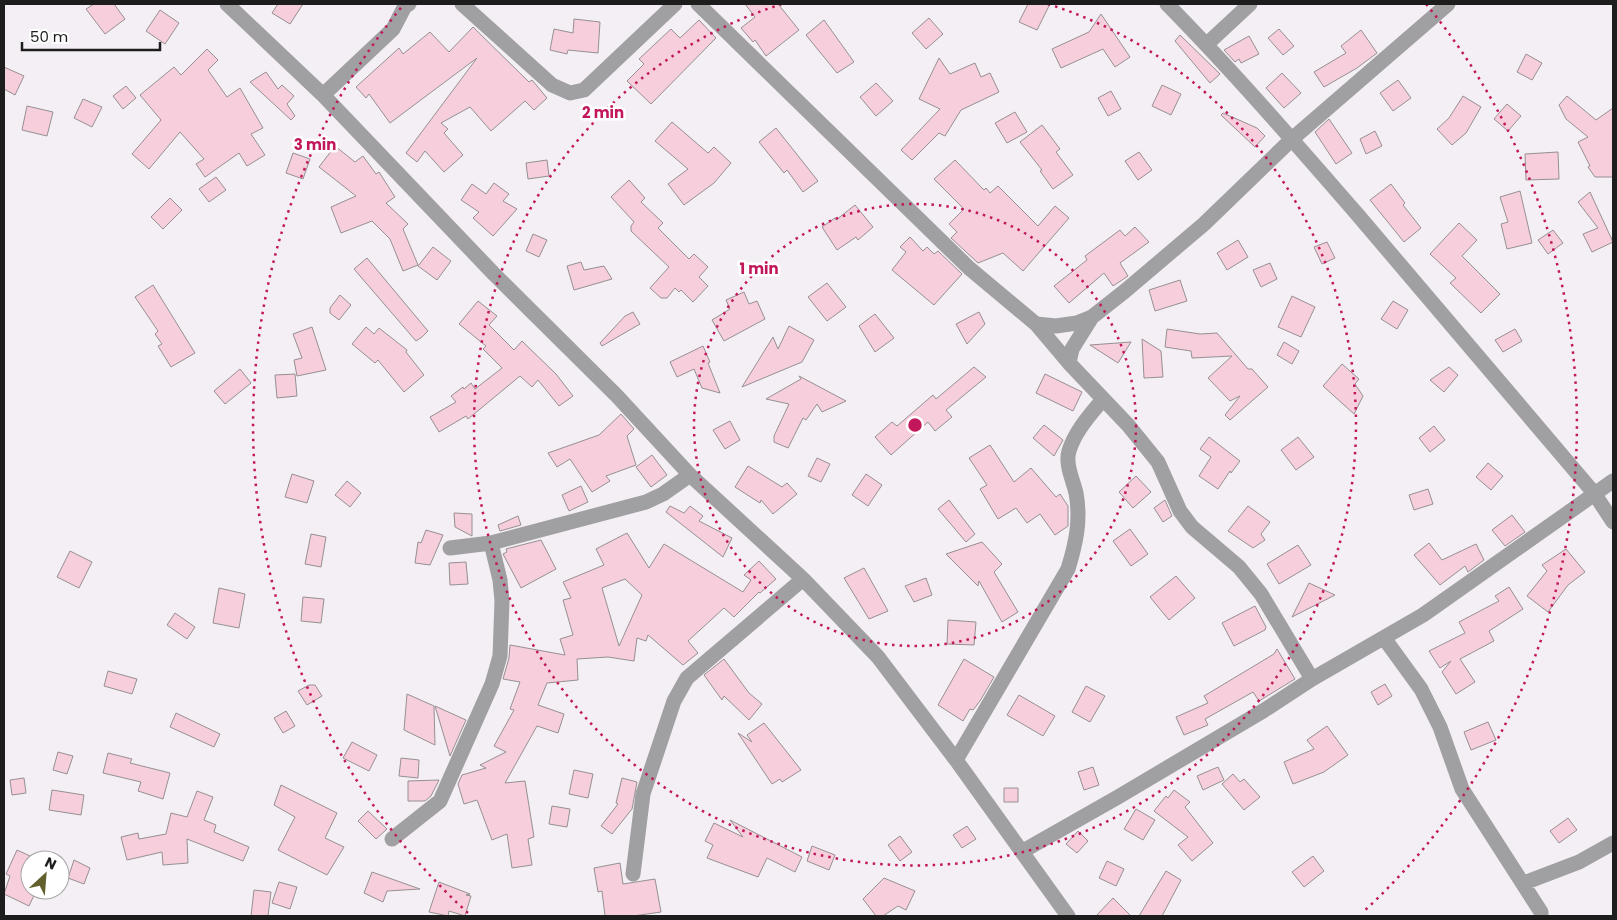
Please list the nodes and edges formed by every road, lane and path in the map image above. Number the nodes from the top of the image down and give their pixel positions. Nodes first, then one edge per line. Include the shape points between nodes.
1 (227, 4) edge
2 (409, 4) edge
3 (462, 4) edge
4 (675, 4) edge
5 (698, 4) edge
6 (1167, 4) edge
7 (1250, 4) edge
8 (1448, 4) edge
9 (1207, 44) junction
10 (323, 95) junction
11 (1292, 139) junction
12 (1092, 317) junction
13 (1036, 324) junction
14 (1069, 363) junction
15 (1103, 399) junction
16 (690, 475) junction
17 (1613, 481) edge
18 (1594, 493) junction
19 (1613, 522) edge
20 (491, 543) junction
21 (450, 548) dead end
22 (803, 579) junction
23 (1384, 638) junction
24 (1312, 679) junction
25 (956, 760) junction
26 (392, 839) dead end
27 (1613, 843) edge
28 (1022, 851) junction
29 (633, 874) dead end
30 (1524, 883) junction
31 (1068, 916) edge
32 (1541, 916) edge

1 - 10 street
2 - 10 street via 393,29
3 - 4 street via 552,84 570,93 584,90
5 - 13 street via 969,268
6 - 9 street
7 - 9 street
8 - 11 street
9 - 11 street
10 - 16 street
11 - 12 street via 1204,224
11 - 18 street
12 - 13 street via 1056,326
12 - 14 street via 1072,349
13 - 14 street
14 - 15 street
15 - 24 street via 1158,462 1180,511 1192,526 1239,567 1261,594
15 - 25 street via 1082,424 1068,452 1078,515 1077,542 1068,569
16 - 20 street via 646,502
16 - 22 street
17 - 18 street
18 - 19 street
18 - 23 street via 1467,586
20 - 21 street
20 - 26 street via 502,601 500,656 492,684 440,800
22 - 25 street via 878,657
22 - 29 street via 687,678 674,701 643,794
23 - 24 street
23 - 30 street via 1421,689 1440,727 1462,789
24 - 28 street via 1263,711
25 - 28 street
27 - 30 street via 1579,862
28 - 31 street
30 - 32 street

